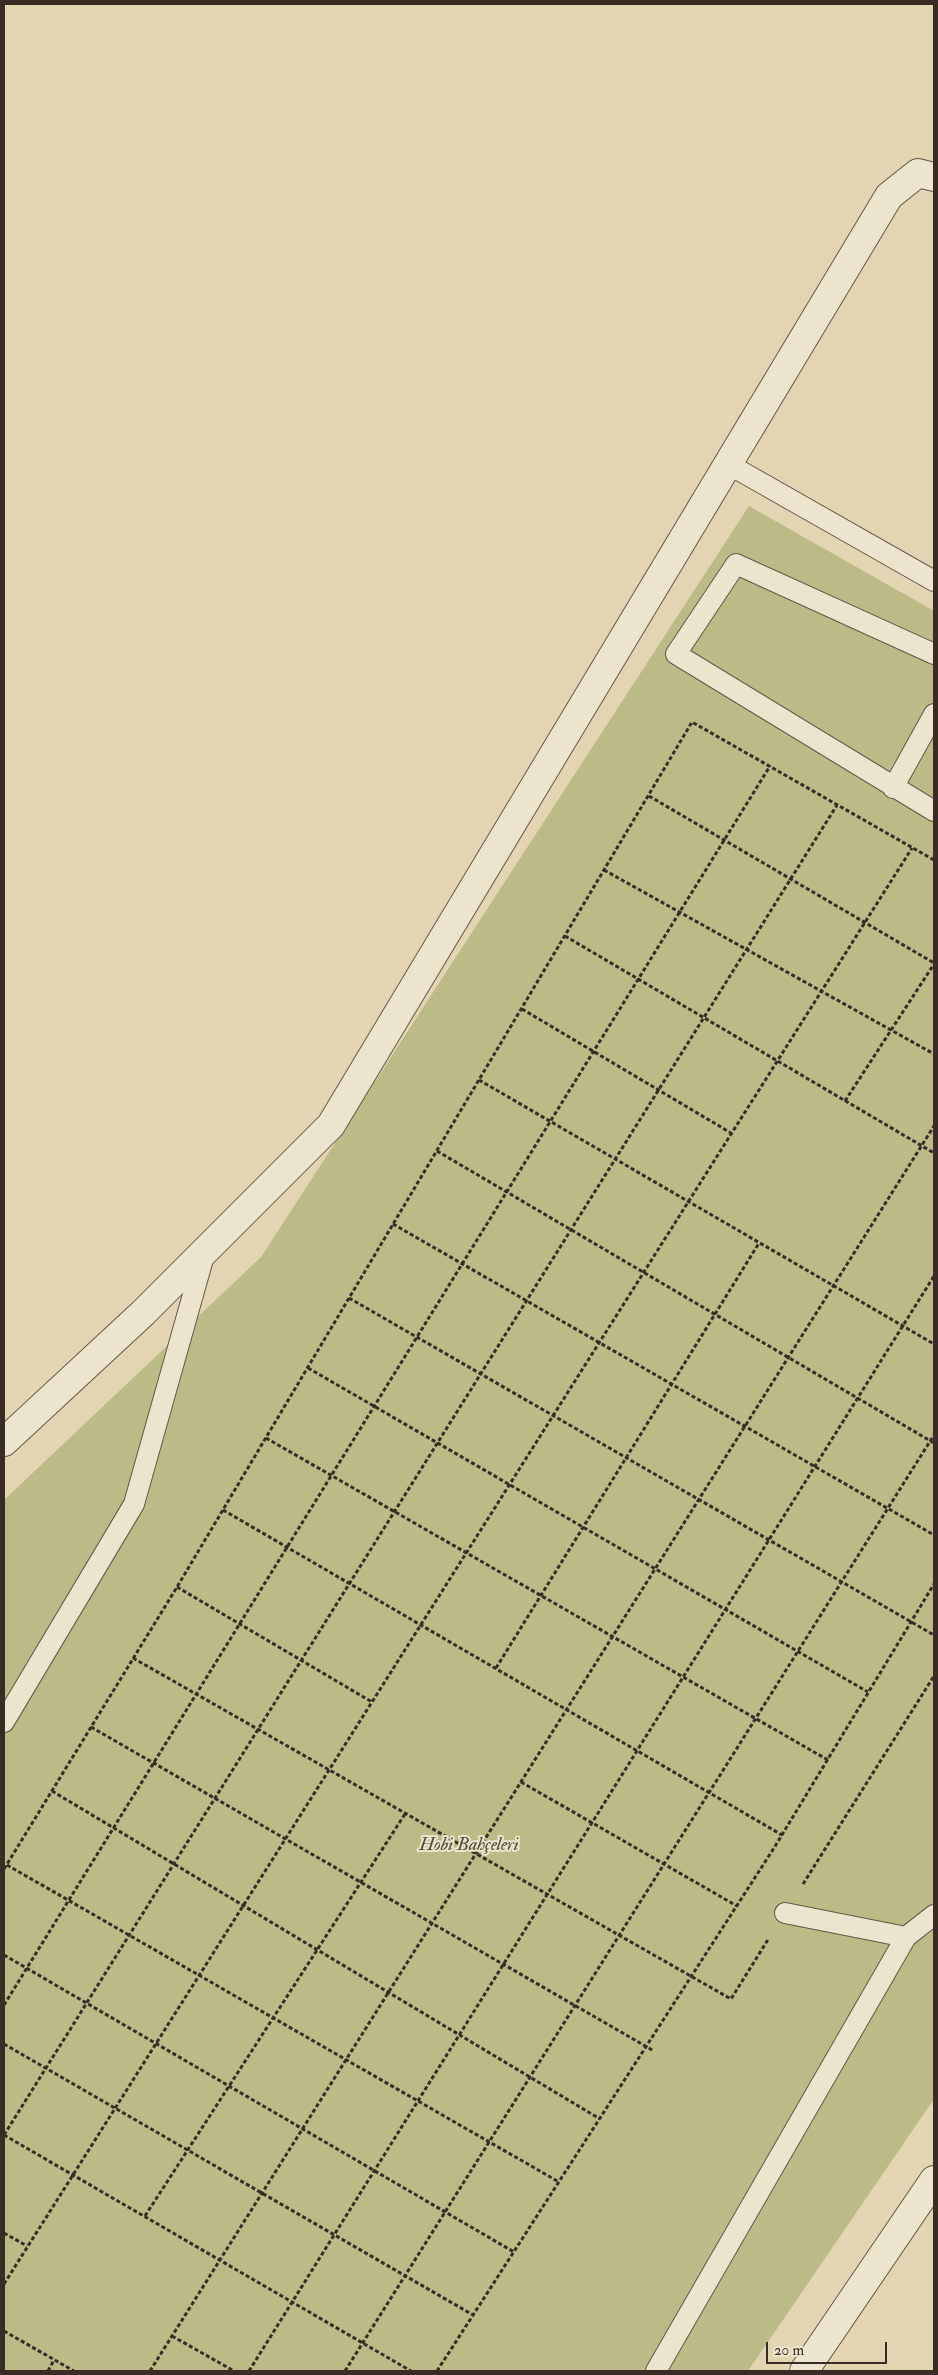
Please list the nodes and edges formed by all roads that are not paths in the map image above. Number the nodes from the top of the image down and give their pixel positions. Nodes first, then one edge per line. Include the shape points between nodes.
1 (934, 177) edge
2 (728, 464) junction
3 (934, 581) edge
4 (934, 654) edge
5 (934, 714) edge
6 (893, 788) junction
7 (934, 811) edge
8 (205, 1250) junction
9 (4, 1442) edge
10 (4, 1722) edge
11 (785, 1913) road end
12 (934, 1915) edge
13 (906, 1937) junction
14 (934, 2180) edge
15 (656, 2371) edge
16 (804, 2371) edge

1 - 2 street via 918,174 889,196
2 - 3 lane
2 - 8 street via 331,1125
4 - 6 lane via 736,564 676,654
5 - 6 lane
6 - 7 lane
8 - 9 street via 143,1313
8 - 10 lane via 134,1504
11 - 13 lane
12 - 13 lane
13 - 15 lane
14 - 16 street

